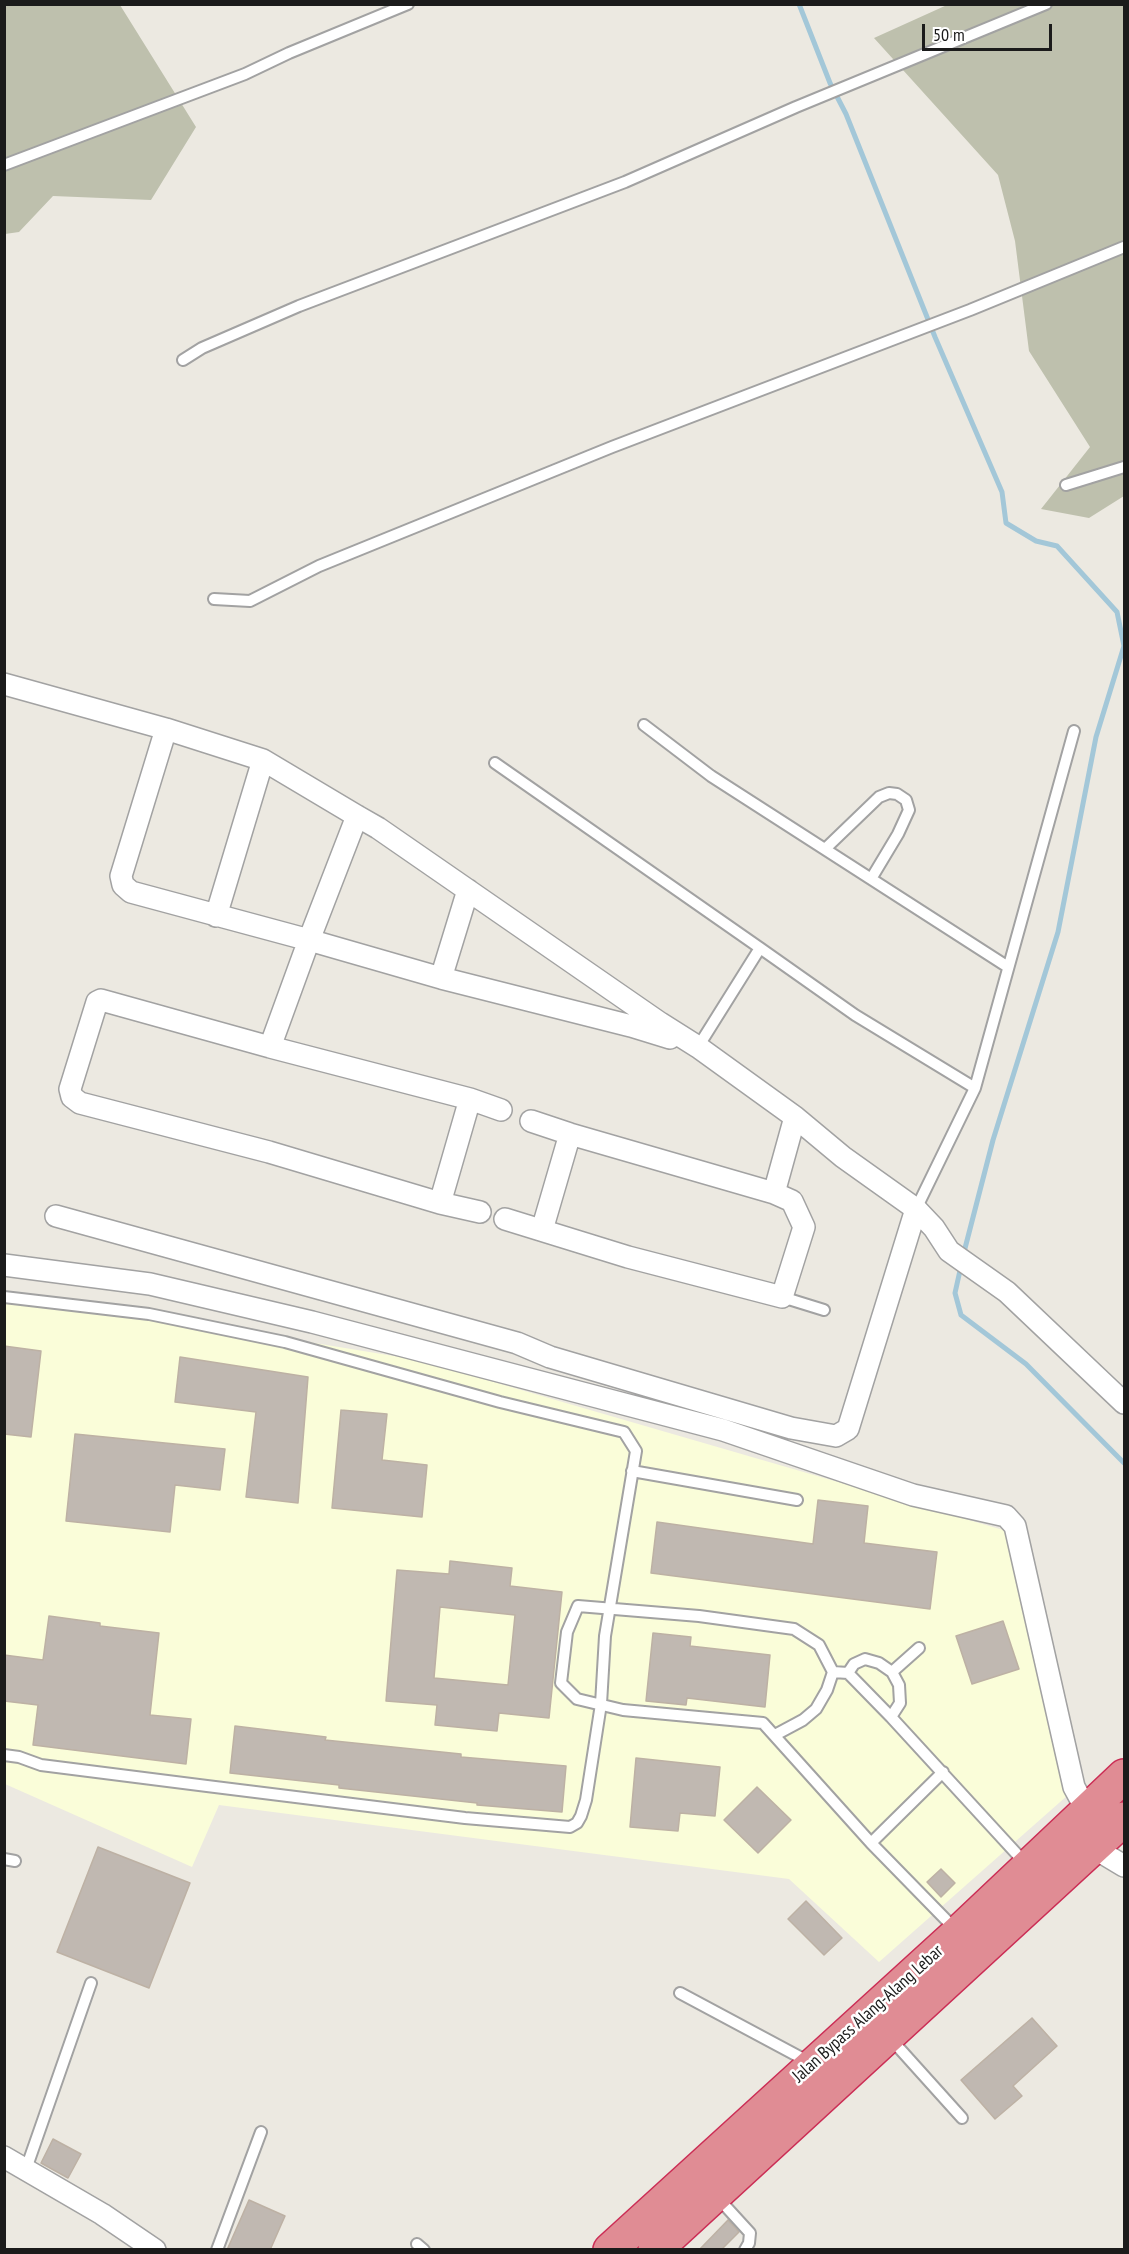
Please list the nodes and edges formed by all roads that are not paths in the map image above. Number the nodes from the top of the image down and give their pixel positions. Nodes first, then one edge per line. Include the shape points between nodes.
1 (408, 4) edge
2 (1046, 4) edge
3 (4, 165) edge
4 (1125, 247) edge
5 (183, 360) dead end
6 (1125, 467) edge
7 (1066, 485) dead end
8 (214, 599) dead end
9 (4, 684) edge
10 (644, 725) dead end
11 (166, 729) junction
12 (1074, 731) dead end
13 (263, 760) junction
14 (495, 764) dead end
15 (357, 816) junction
16 (825, 849) junction
17 (872, 879) junction
18 (468, 890) junction
19 (216, 916) junction
20 (309, 940) junction
21 (760, 948) junction
22 (1008, 967) junction
23 (441, 978) junction
24 (270, 1047) junction
25 (698, 1047) junction
26 (975, 1088) junction
27 (470, 1099) junction
28 (501, 1110) dead end
29 (795, 1117) junction
30 (531, 1120) dead end
31 (570, 1134) junction
32 (774, 1193) junction
33 (440, 1203) junction
34 (916, 1209) junction
35 (480, 1212) dead end
36 (56, 1216) dead end
37 (505, 1219) dead end
38 (542, 1230) junction
39 (4, 1265) edge
40 (782, 1297) junction
41 (4, 1298) edge
42 (824, 1310) dead end
43 (1125, 1403) edge
44 (632, 1471) junction
45 (796, 1500) dead end
46 (610, 1610) junction
47 (919, 1648) dead end
48 (833, 1672) junction
49 (892, 1672) junction
50 (848, 1673) junction
51 (601, 1704) junction
52 (891, 1717) junction
53 (775, 1735) junction
54 (4, 1755) edge
55 (943, 1773) junction
56 (1125, 1776) edge
57 (1087, 1811) junction
58 (1125, 1819) edge
59 (871, 1843) junction
60 (1094, 1848) junction
61 (1028, 1866) junction
62 (1125, 1866) edge
63 (958, 1933) junction
64 (91, 1983) dead end
65 (680, 1993) dead end
66 (888, 2036) junction
67 (813, 2064) junction
68 (963, 2118) dead end
69 (261, 2132) dead end
70 (4, 2157) edge
71 (26, 2169) junction
72 (715, 2194) junction
73 (155, 2250) edge
74 (217, 2250) edge
75 (610, 2250) edge
76 (656, 2250) edge
77 (745, 2250) edge

1 - 3 lane via 245,74
2 - 5 lane via 625,182 300,306
4 - 8 lane via 612,447 319,566 250,601
6 - 7 lane
9 - 11 street
10 - 16 lane via 711,776
11 - 13 street
11 - 19 street via 121,876 123,885 131,892
12 - 22 lane
13 - 15 street
13 - 19 street
14 - 21 lane
15 - 18 street
15 - 20 street
16 - 17 lane
16 - 17 lane via 879,797 897,794 906,800 909,810
17 - 22 lane
18 - 23 street
18 - 25 street
19 - 20 street
20 - 23 street
20 - 24 street
21 - 25 lane
21 - 26 lane via 855,1015
22 - 26 lane
23 - 25 street
24 - 27 street
24 - 33 street via 101,1000 97,1002 70,1089 72,1097 80,1102
25 - 29 street
26 - 34 lane
27 - 28 street
27 - 33 street
29 - 32 street
29 - 34 street
30 - 31 street
31 - 32 street
31 - 38 street
32 - 40 street via 792,1201 804,1227
33 - 35 street
34 - 36 street via 848,1429 836,1436 791,1428 550,1357 517,1343
34 - 43 street via 949,1251 1007,1292
37 - 38 street
38 - 40 street
39 - 57 street via 150,1284 312,1322 723,1430 913,1495 1006,1516 1015,1527 1074,1787
40 - 42 lane
41 - 44 lane via 149,1314 285,1342 624,1432 636,1451
44 - 45 lane
44 - 46 lane
46 - 48 lane via 794,1629 819,1645
46 - 51 lane
46 - 51 lane via 578,1606 567,1632 561,1683 577,1699
47 - 49 lane
48 - 50 lane
48 - 53 lane via 816,1709
49 - 50 lane via 865,1659 854,1664
49 - 52 lane via 899,1685 900,1703
50 - 52 lane
51 - 53 lane via 623,1710 764,1723
51 - 54 lane via 586,1800 577,1824 570,1827 465,1818 41,1765
52 - 55 lane
53 - 59 lane
55 - 59 lane
55 - 61 lane
56 - 57 highway, Jalan Bypass Alang-Alang Lebar
57 - 61 highway, Jalan Bypass Alang-Alang Lebar
58 - 60 highway, Jalan Bypass Alang-Alang Lebar
59 - 63 lane
60 - 62 street
60 - 66 highway, Jalan Bypass Alang-Alang Lebar
61 - 63 highway, Jalan Bypass Alang-Alang Lebar
63 - 67 highway, Jalan Bypass Alang-Alang Lebar
64 - 71 lane
65 - 67 lane
66 - 68 lane
66 - 72 highway, Jalan Bypass Alang-Alang Lebar
67 - 75 highway, Jalan Bypass Alang-Alang Lebar
69 - 74 lane
70 - 71 street
71 - 73 street
72 - 76 highway, Jalan Bypass Alang-Alang Lebar
72 - 77 lane via 750,2233

